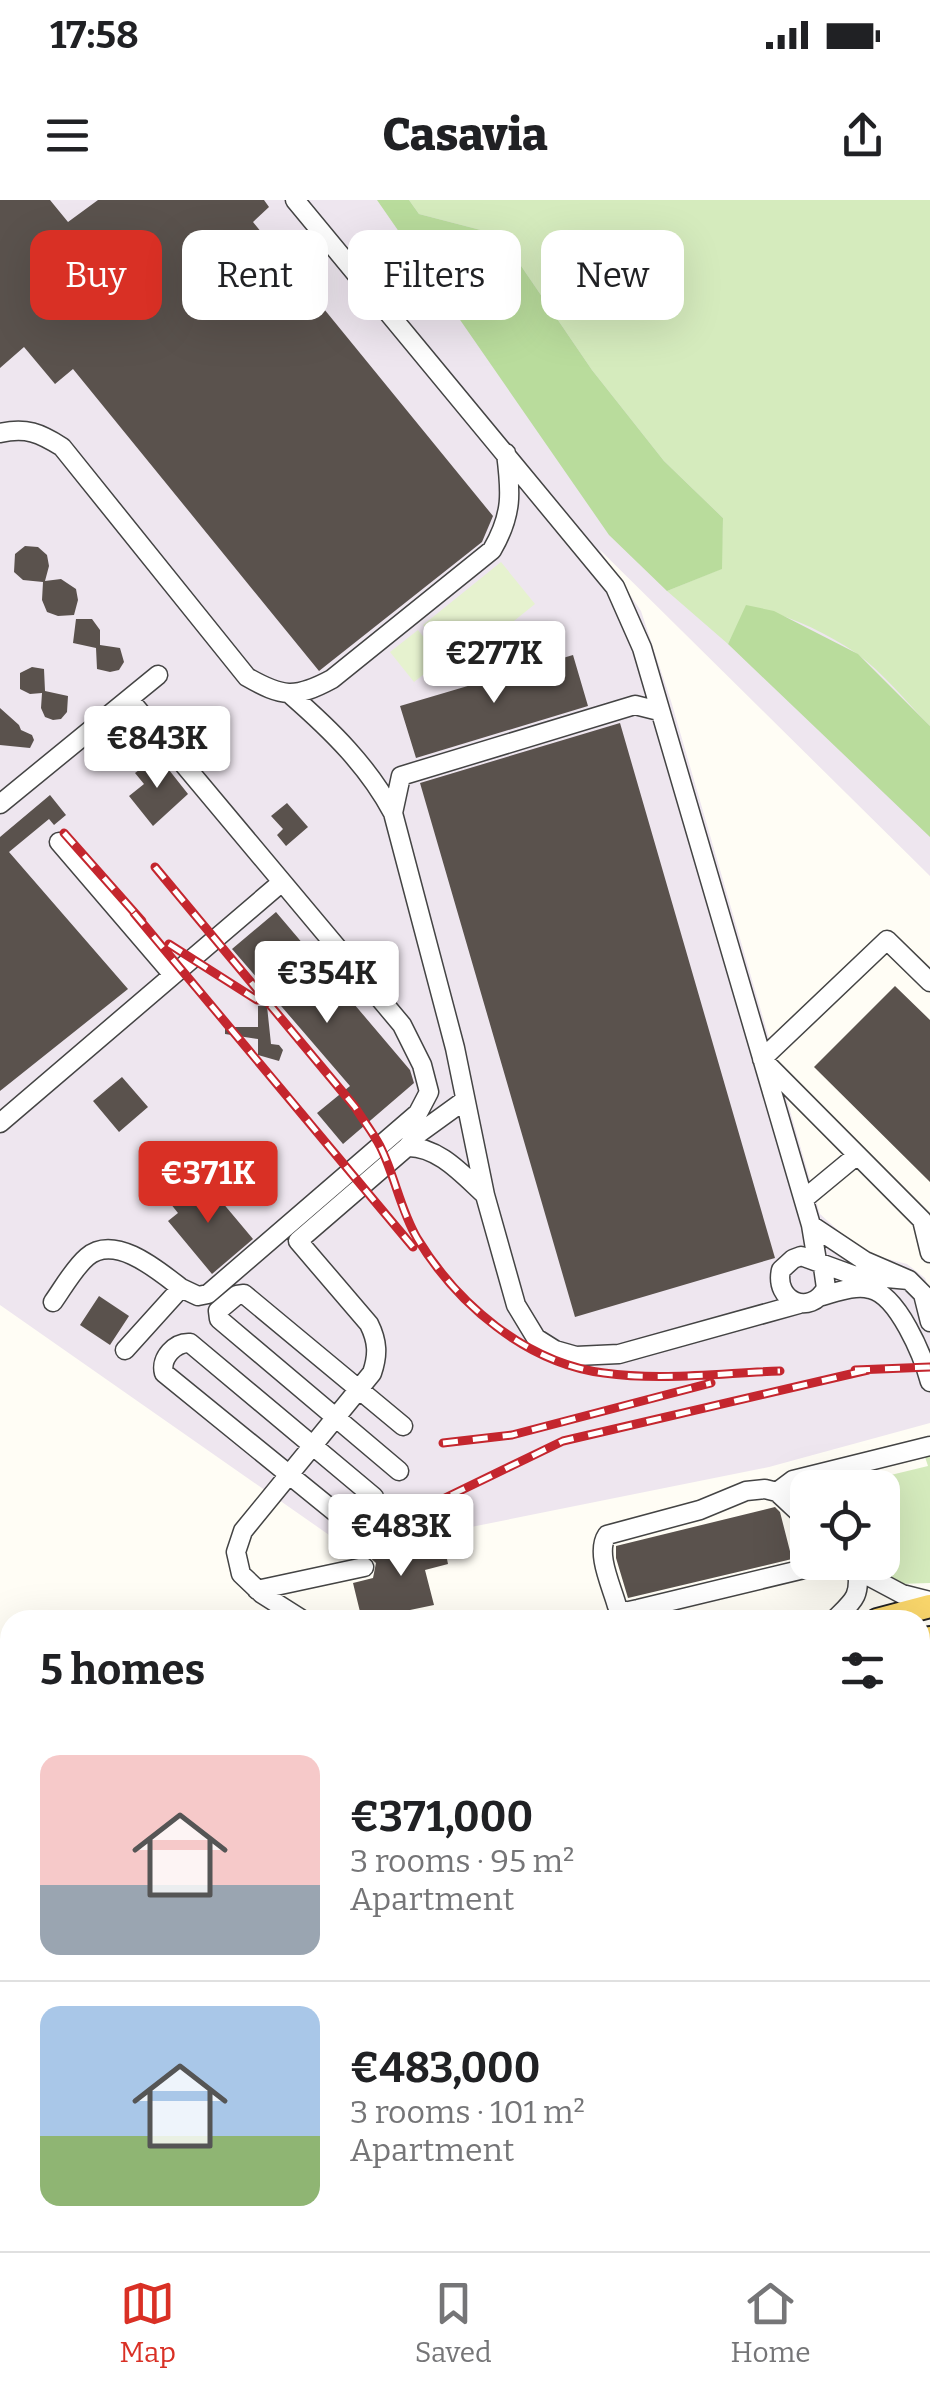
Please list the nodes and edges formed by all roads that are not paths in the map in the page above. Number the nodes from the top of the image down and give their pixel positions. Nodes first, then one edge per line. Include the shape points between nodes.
1 (295, 200) edge
2 (0, 432) edge
3 (506, 452) junction
4 (158, 675) dead end
5 (291, 694) junction
6 (129, 699) junction
7 (659, 712) junction
8 (0, 804) edge
9 (394, 812) junction
10 (59, 842) dead end
11 (282, 882) junction
12 (173, 975) junction
13 (930, 982) edge
14 (762, 1059) junction
15 (465, 1100) junction
16 (0, 1123) edge
17 (407, 1147) junction
18 (856, 1156) junction
19 (485, 1195) junction
20 (804, 1199) junction
21 (811, 1225) junction
22 (930, 1253) edge
23 (820, 1264) junction
24 (909, 1280) junction
25 (181, 1288) junction
26 (822, 1296) junction
27 (53, 1302) dead end
28 (799, 1304) junction
29 (930, 1322) edge
30 (930, 1331) edge
31 (125, 1350) dead end
32 (928, 1375) edge
33 (358, 1389) junction
34 (336, 1418) junction
35 (403, 1426) dead end
36 (311, 1446) junction
37 (930, 1446) edge
38 (398, 1470) dead end
39 (288, 1475) junction
40 (777, 1492) junction
41 (374, 1497) dead end
42 (790, 1504) edge
43 (351, 1526) dead end
44 (364, 1567) dead end
45 (790, 1572) edge
46 (857, 1580) edge
47 (878, 1580) edge
48 (257, 1590) junction
49 (930, 1603) edge
50 (288, 1610) edge
51 (622, 1610) edge
52 (638, 1610) edge
53 (842, 1610) edge

1 - 3 street
2 - 5 street via 39,432 62,447 247,677
3 - 5 street via 511,497 492,550 332,679
3 - 7 street via 615,586 642,648
4 - 6 street
5 - 9 street via 375,780
6 - 8 street
6 - 11 street
7 - 9 street via 635,705 401,776
7 - 14 street
9 - 15 street
10 - 12 street
11 - 12 street
11 - 25 street via 402,1025 429,1092 418,1113 208,1294
12 - 16 street
13 - 14 street via 887,940
14 - 18 street
14 - 20 street
15 - 17 street
15 - 19 street
17 - 19 street via 438,1156
17 - 33 street via 298,1242 376,1337 372,1374
18 - 20 street
18 - 22 street via 922,1220
19 - 28 street via 516,1305 536,1338 555,1350 619,1354
20 - 21 street
21 - 23 street
21 - 24 street
23 - 24 street
23 - 26 street via 827,1280
23 - 28 street via 801,1256 781,1270 782,1292
24 - 29 street via 924,1294
25 - 27 street via 136,1257 113,1250 87,1257
25 - 31 street
26 - 28 street
26 - 32 street via 871,1289 886,1296
30 - 32 street
33 - 34 street
33 - 34 street via 244,1294 218,1311
33 - 35 street
34 - 36 street
34 - 38 street
36 - 39 street
36 - 39 street via 190,1343 166,1356 164,1373
36 - 41 street
37 - 40 street via 793,1480
39 - 43 street
39 - 48 street via 238,1541 241,1574
40 - 42 street
40 - 51 street via 746,1492 607,1534 603,1554
44 - 48 street
45 - 52 street
46 - 53 street via 860,1589
47 - 49 street
48 - 50 street

